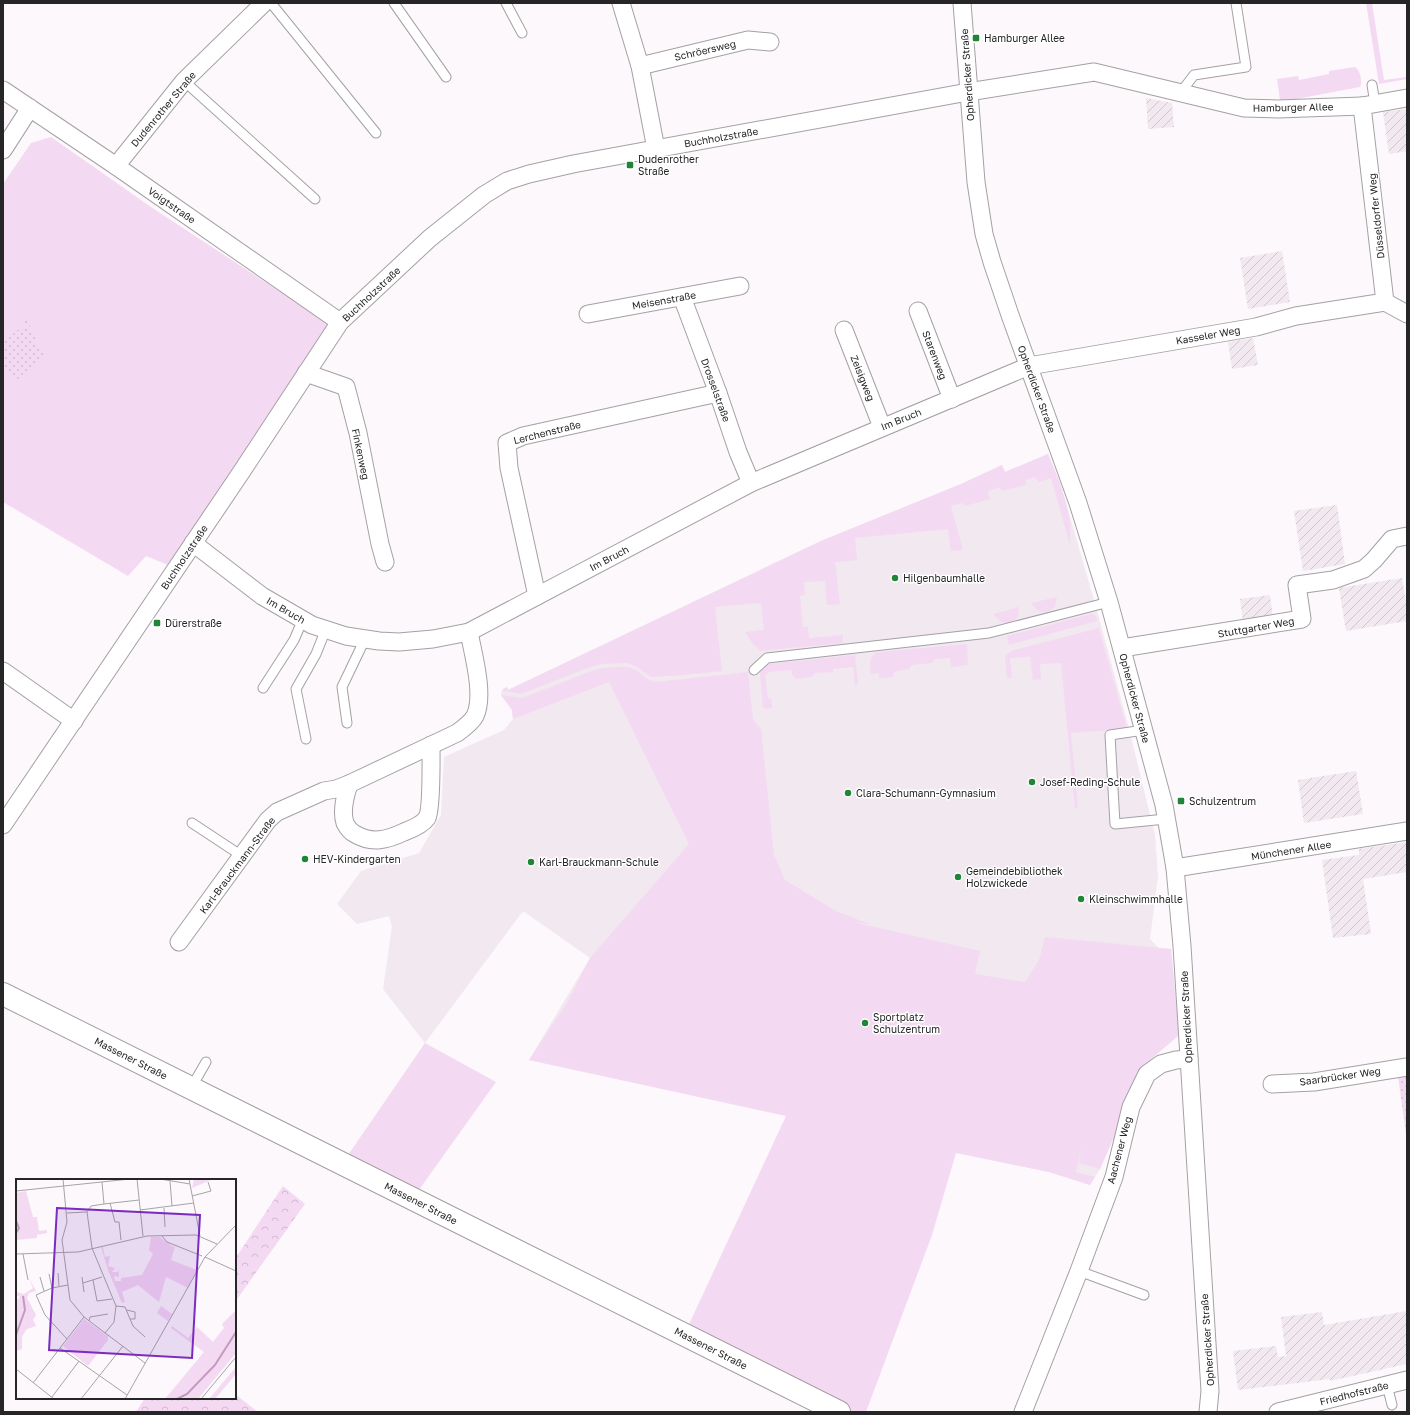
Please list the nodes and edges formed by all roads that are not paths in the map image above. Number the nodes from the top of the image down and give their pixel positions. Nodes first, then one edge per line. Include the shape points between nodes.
1 (264, 3) edge
2 (270, 3) edge
3 (394, 3) edge
4 (506, 3) edge
5 (621, 3) edge
6 (962, 3) edge
7 (1236, 3) edge
8 (522, 32) dead end
9 (770, 42) dead end
10 (640, 66) junction
11 (446, 77) dead end
12 (184, 81) junction
13 (1372, 85) dead end
14 (3, 90) edge
15 (968, 92) junction
16 (1181, 92) junction
17 (1407, 98) edge
18 (1369, 105) junction
19 (30, 108) junction
20 (376, 133) dead end
21 (656, 149) junction
22 (3, 150) edge
23 (116, 166) junction
24 (315, 200) dead end
25 (740, 286) dead end
26 (682, 297) junction
27 (1385, 302) junction
28 (918, 310) dead end
29 (588, 314) dead end
30 (1407, 314) edge
31 (340, 322) junction
32 (844, 330) dead end
33 (1029, 366) junction
34 (306, 374) junction
35 (718, 393) junction
36 (952, 399) junction
37 (882, 427) junction
38 (751, 483) junction
39 (1407, 536) edge
40 (193, 543) junction
41 (385, 562) dead end
42 (537, 596) junction
43 (1109, 602) junction
44 (303, 619) junction
45 (326, 629) junction
46 (469, 632) junction
47 (365, 639) junction
48 (1122, 648) junction
49 (754, 670) dead end
50 (3, 671) edge
51 (263, 688) dead end
52 (74, 721) junction
53 (347, 723) dead end
54 (1144, 730) junction
55 (306, 739) dead end
56 (431, 745) junction
57 (349, 784) junction
58 (1166, 819) junction
59 (192, 823) dead end
60 (3, 825) edge
61 (1407, 831) edge
62 (242, 856) junction
63 (1174, 868) junction
64 (179, 942) dead end
65 (3, 994) edge
66 (1189, 1059) junction
67 (206, 1062) dead end
68 (1407, 1067) edge
69 (1272, 1084) dead end
70 (191, 1088) junction
71 (1079, 1271) junction
72 (1144, 1295) dead end
73 (1407, 1380) edge
74 (1387, 1385) junction
75 (1392, 1405) dead end
76 (839, 1412) edge
77 (1023, 1412) edge
78 (1208, 1412) edge
79 (1278, 1412) edge

1 - 12 street, Dudenrother Straße
2 - 20 lane
3 - 11 lane
4 - 8 lane
5 - 10 street
6 - 15 street, Opherdicker Straße
7 - 16 lane via 1246,67 1194,75
9 - 10 street, Schröersweg via 748,40
10 - 21 street
12 - 23 street, Dudenrother Straße
12 - 24 lane
13 - 18 lane
14 - 19 street, Voigtstraße
15 - 16 street, Hamburger Allee via 1094,72
15 - 21 street, Buchholzstraße
15 - 33 street, Opherdicker Straße via 976,182 984,234
16 - 18 street, Hamburger Allee via 1244,108 1278,110
17 - 18 street, Hamburger Allee
18 - 27 street, Düsseldorfer Weg
19 - 22 street
19 - 23 street, Voigtstraße
21 - 31 street, Buchholzstraße via 544,170 507,181 484,195 430,238
23 - 31 street, Voigtstraße
25 - 26 street, Meisenstraße
26 - 29 street, Meisenstraße
26 - 35 street, Drosselstraße
27 - 30 street
27 - 33 street, Kasseler Weg
28 - 36 street, Starenweg
31 - 34 street, Buchholzstraße
32 - 37 street, Zeisigweg
33 - 36 street, Im Bruch
33 - 43 street, Opherdicker Straße via 1078,503
34 - 40 street, Buchholzstraße
34 - 41 street, Finkenweg via 346,387
35 - 38 street, Drosselstraße
35 - 42 street, Lerchenstraße via 523,436 507,443 509,468
36 - 37 street, Im Bruch
37 - 38 street, Im Bruch
38 - 42 street, Im Bruch
39 - 48 street, Stuttgarter Weg via 1392,539 1364,569 1333,580 1297,585 1302,620
40 - 44 street, Im Bruch via 262,596
40 - 52 street, Buchholzstraße
42 - 46 street, Im Bruch
43 - 48 street, Opherdicker Straße
43 - 49 lane via 989,633 767,658
44 - 45 street, Im Bruch
44 - 51 lane via 294,640
45 - 47 street, Im Bruch
45 - 55 lane via 316,654 296,689
46 - 47 street, Im Bruch via 399,642
46 - 56 street, Karl-Brauckmann-Straße via 479,690 479,705 467,726
47 - 53 lane via 342,687
48 - 54 street, Opherdicker Straße
50 - 52 street
52 - 60 street, Buchholzstraße
54 - 58 street, Opherdicker Straße
54 - 58 lane via 1110,734 1116,824
56 - 57 street, Karl-Brauckmann-Straße
56 - 57 street via 427,817 417,827 394,837 374,840 363,839 351,832 345,823 344,810 344,797
57 - 62 street, Karl-Brauckmann-Straße via 324,791 277,812 268,820
58 - 63 street, Opherdicker Straße
59 - 62 lane
61 - 63 street, Münchener Allee
62 - 64 street, Karl-Brauckmann-Straße
63 - 66 street, Opherdicker Straße via 1180,918
65 - 70 street, Massener Straße
66 - 71 street, Aachener Weg via 1161,1064 1147,1074 1131,1106 1114,1177
66 - 78 street, Opherdicker Straße via 1210,1391
67 - 70 lane
68 - 69 street, Saarbrücker Weg via 1314,1082
70 - 76 street, Massener Straße
71 - 72 lane
71 - 77 street, Aachener Weg
73 - 74 street, Friedhofstraße
74 - 75 lane
74 - 79 street, Friedhofstraße

